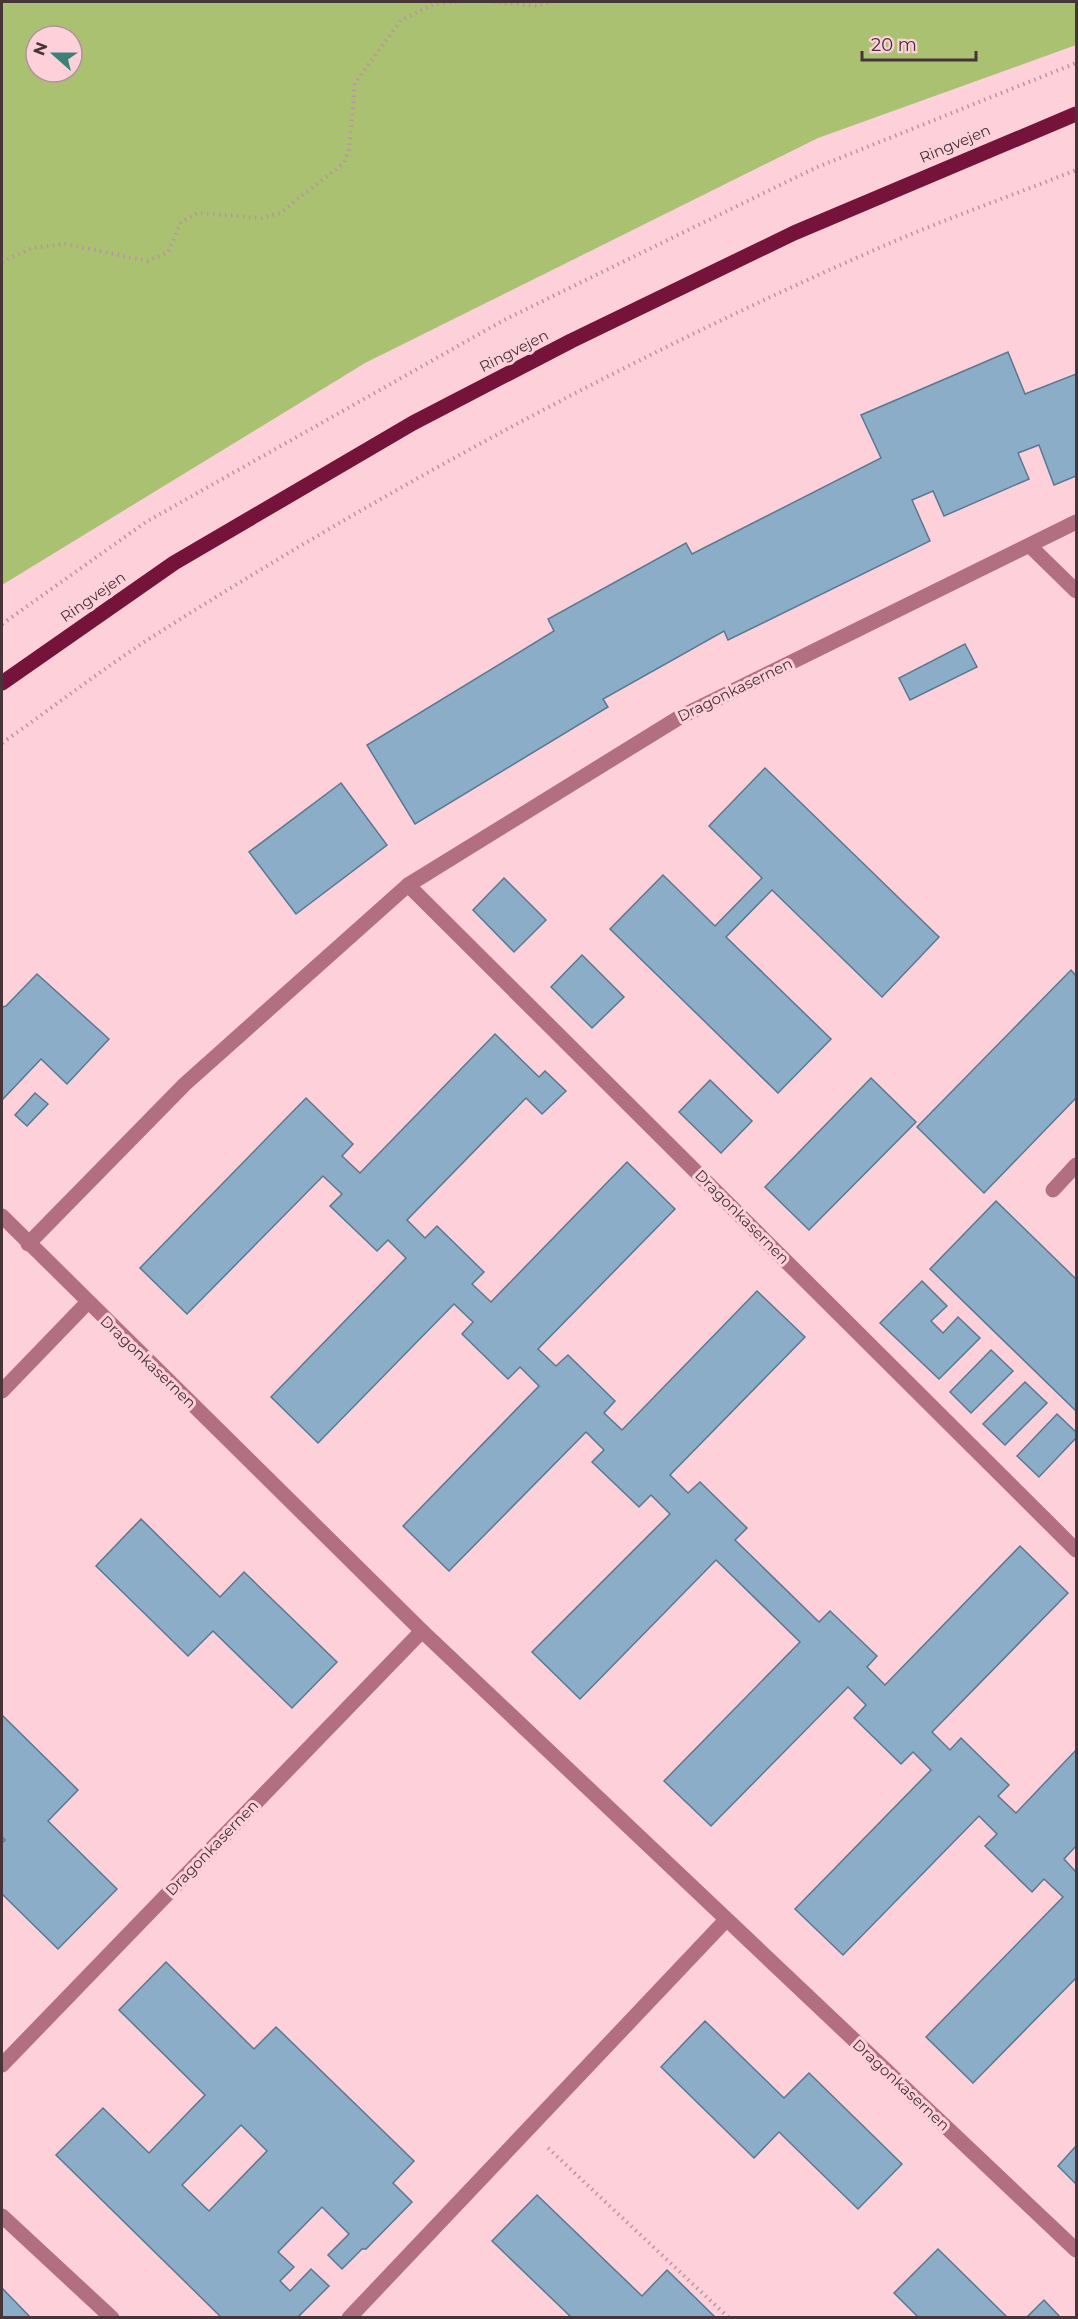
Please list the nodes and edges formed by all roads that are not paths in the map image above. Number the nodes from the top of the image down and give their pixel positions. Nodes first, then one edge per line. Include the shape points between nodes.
1 (1077, 114) edge
2 (1077, 522) edge
3 (1030, 546) junction
4 (1077, 591) edge
5 (2, 682) edge
6 (408, 885) junction
7 (1077, 1165) edge
8 (1053, 1190) dead end
9 (2, 1216) edge
10 (28, 1244) junction
11 (87, 1302) junction
12 (2, 1391) edge
13 (1077, 1550) edge
14 (422, 1631) junction
15 (726, 1920) junction
16 (2, 2065) edge
17 (2, 2216) edge
18 (1077, 2250) edge
19 (112, 2318) edge
20 (349, 2318) edge

1 - 5 main road, Ringvejen via 784,237 412,423 174,563
2 - 3 lane, Dragonkasernen
3 - 4 lane
3 - 6 lane, Dragonkasernen via 680,717
6 - 10 lane, Dragonkasernen via 186,1084
6 - 13 lane, Dragonkasernen
7 - 8 lane
9 - 10 lane, Dragonkasernen
10 - 11 lane, Dragonkasernen
11 - 12 lane
11 - 14 lane, Dragonkasernen
14 - 15 lane, Dragonkasernen
14 - 16 lane, Dragonkasernen
15 - 18 lane, Dragonkasernen
15 - 20 lane
17 - 19 lane

